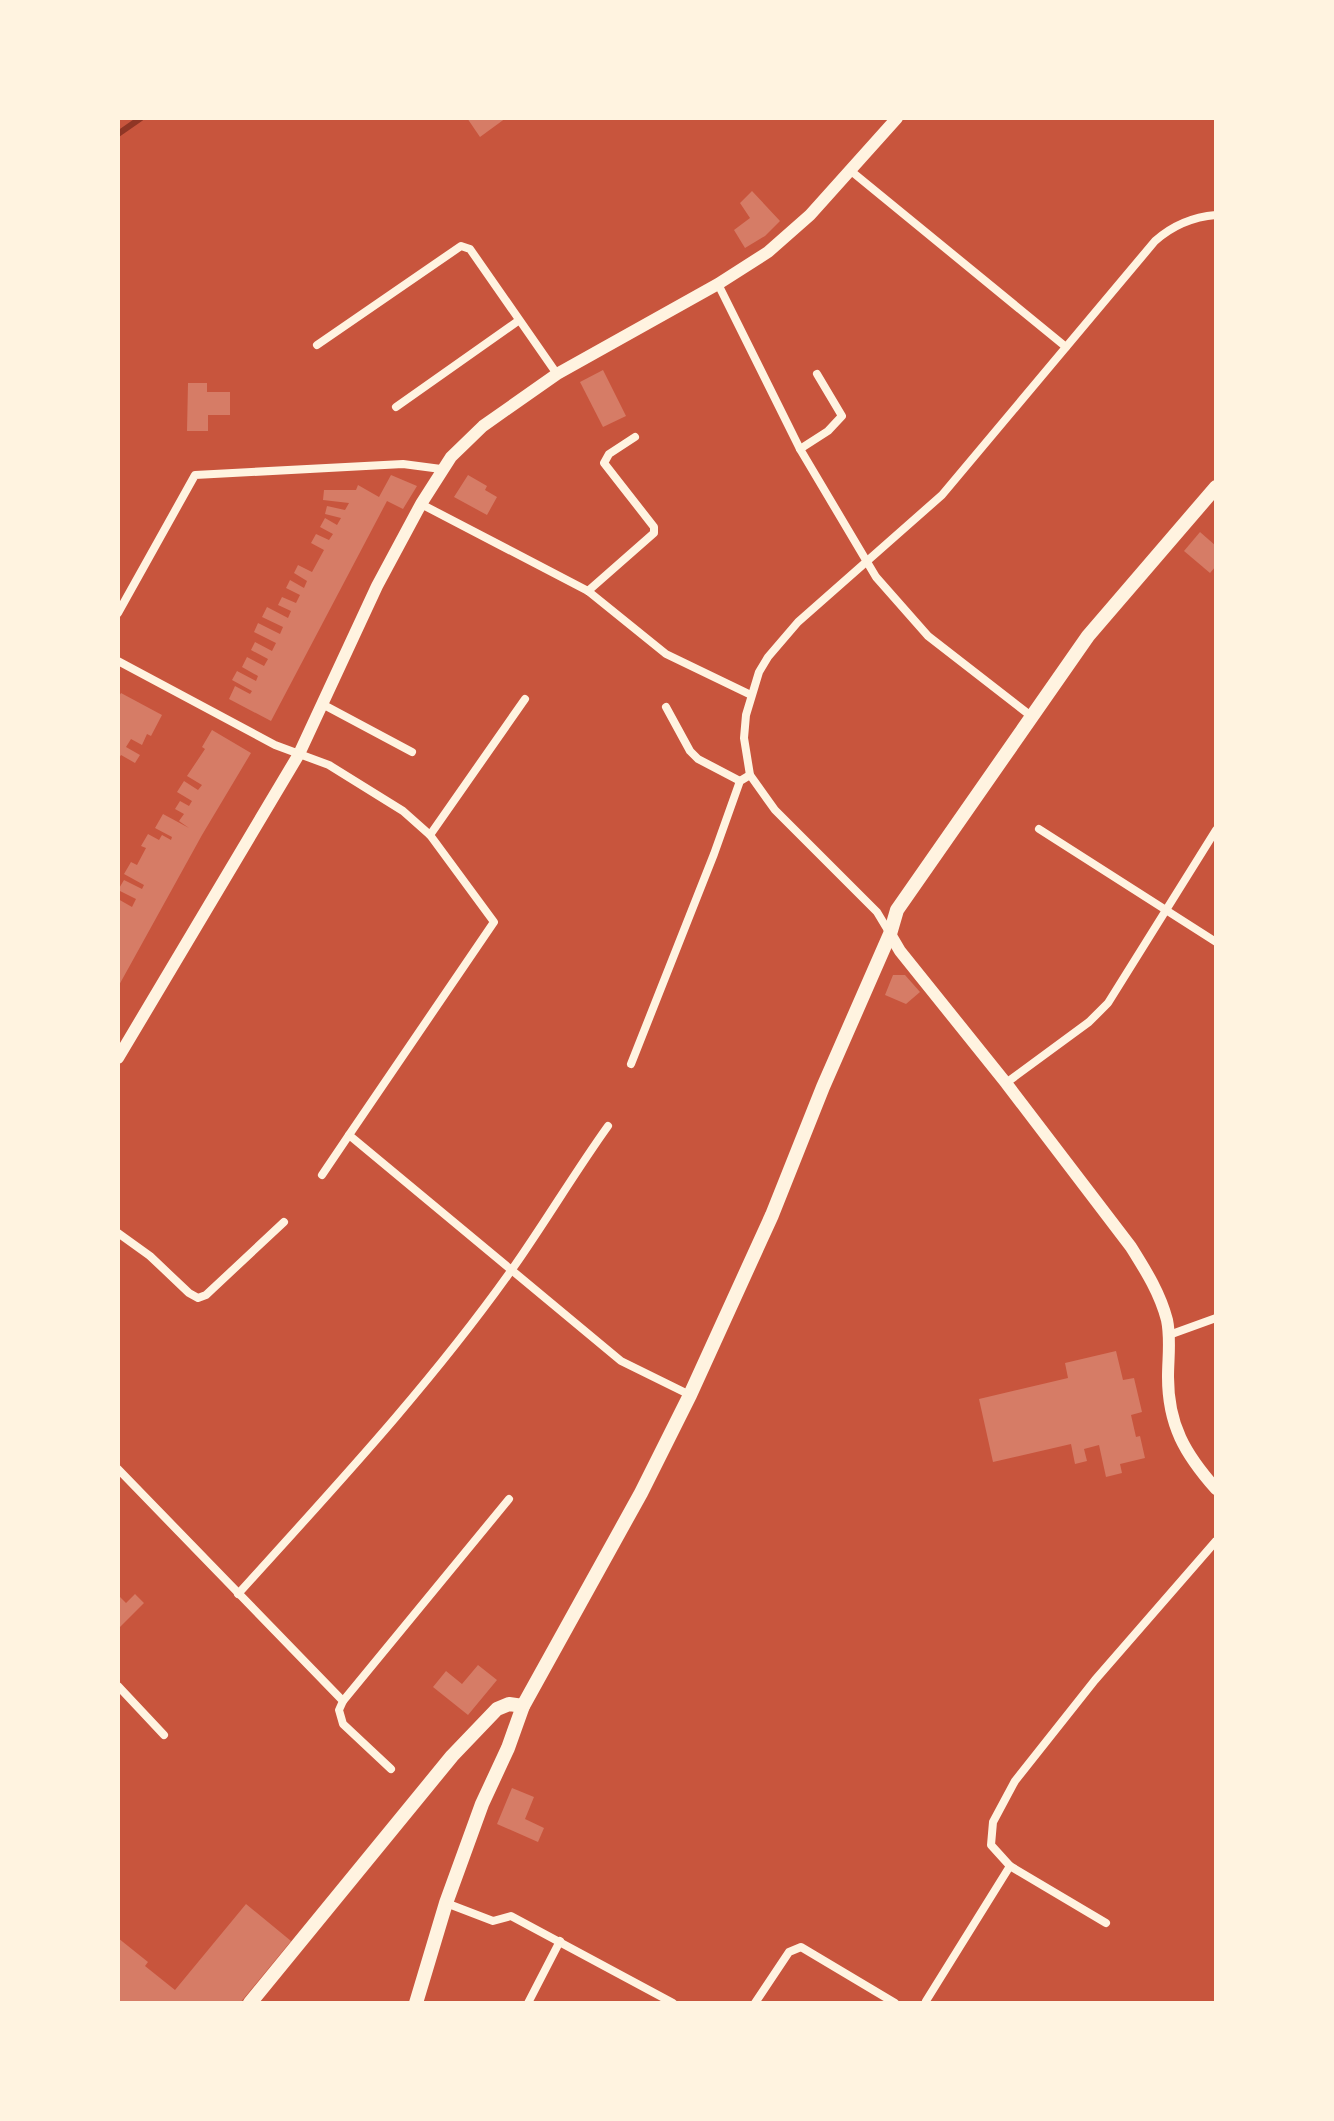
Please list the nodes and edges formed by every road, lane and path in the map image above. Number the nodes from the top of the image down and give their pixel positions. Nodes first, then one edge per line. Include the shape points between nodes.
1 (897, 118) edge
2 (851, 171) junction
3 (1216, 215) edge
4 (718, 284) junction
5 (518, 321) junction
6 (317, 345) dead end
7 (1066, 347) junction
8 (557, 374) junction
9 (817, 374) dead end
10 (396, 407) dead end
11 (635, 437) dead end
12 (800, 449) junction
13 (441, 469) junction
14 (1216, 487) edge
15 (421, 504) junction
16 (866, 561) junction
17 (588, 591) junction
18 (118, 613) edge
19 (118, 661) edge
20 (751, 695) junction
21 (525, 699) dead end
22 (324, 705) junction
23 (666, 707) dead end
24 (1031, 716) junction
25 (412, 752) dead end
26 (299, 754) junction
27 (750, 775) junction
28 (740, 781) junction
29 (1039, 829) dead end
30 (1216, 830) edge
31 (430, 835) junction
32 (1167, 911) junction
33 (890, 934) junction
34 (1216, 942) edge
35 (118, 1058) edge
36 (631, 1064) dead end
37 (1006, 1083) junction
38 (608, 1126) dead end
39 (349, 1135) junction
40 (322, 1175) dead end
41 (284, 1222) dead end
42 (118, 1233) edge
43 (512, 1269) junction
44 (1216, 1318) edge
45 (1169, 1335) junction
46 (690, 1395) junction
47 (118, 1469) edge
48 (1214, 1485) edge
49 (509, 1499) dead end
50 (1216, 1541) edge
51 (238, 1594) junction
52 (118, 1686) edge
53 (343, 1701) junction
54 (523, 1706) junction
55 (164, 1735) dead end
56 (391, 1769) dead end
57 (1010, 1866) junction
58 (446, 1903) junction
59 (1106, 1923) dead end
60 (560, 1941) junction
61 (926, 2001) edge
62 (250, 2003) edge
63 (416, 2003) edge
64 (528, 2003) edge
65 (673, 2003) edge
66 (755, 2003) edge
67 (895, 2003) edge

1 - 2 street
2 - 4 street via 768,252
2 - 7 street
3 - 7 street via 1193,218 1166,231
4 - 8 street
4 - 12 street
5 - 6 street via 470,249 461,246
5 - 8 street
5 - 10 street
7 - 16 street via 942,495
8 - 13 street via 483,426
9 - 12 street via 842,416
11 - 17 street via 604,463 654,533
12 - 16 street
13 - 15 street
13 - 18 street via 403,464 195,475
14 - 24 main road via 1088,636
15 - 17 street
15 - 22 street
16 - 20 street via 798,622 759,672
16 - 24 street via 928,636
17 - 20 street via 666,654
19 - 26 street
20 - 27 street via 744,738
21 - 31 street
22 - 25 street
22 - 26 street
23 - 28 street via 690,751
24 - 33 main road via 897,910
26 - 31 street via 354,780
26 - 35 street
27 - 28 street
27 - 33 street via 775,810 877,912
28 - 36 street
29 - 32 street
30 - 32 street
31 - 39 street via 494,922
32 - 34 street
32 - 37 street via 1099,1013
33 - 37 street
33 - 46 main road
37 - 45 street via 1131,1247 1157,1292
38 - 43 street
39 - 40 street
39 - 43 street
41 - 42 street via 198,1298
43 - 46 street via 621,1361
43 - 51 street via 380,1434
44 - 45 street
45 - 48 street via 1169,1396 1176,1430 1182,1447
46 - 54 main road
47 - 51 street
49 - 53 street
50 - 57 street via 1015,1781 993,1822 991,1845
51 - 53 street
52 - 55 street
53 - 56 street via 343,1724
54 - 58 main road
54 - 62 main road via 497,1709 452,1756
57 - 59 street
57 - 61 street
58 - 60 street via 493,1921 511,1916
58 - 63 main road
60 - 64 street
60 - 65 street
66 - 67 street via 789,1952 801,1947

